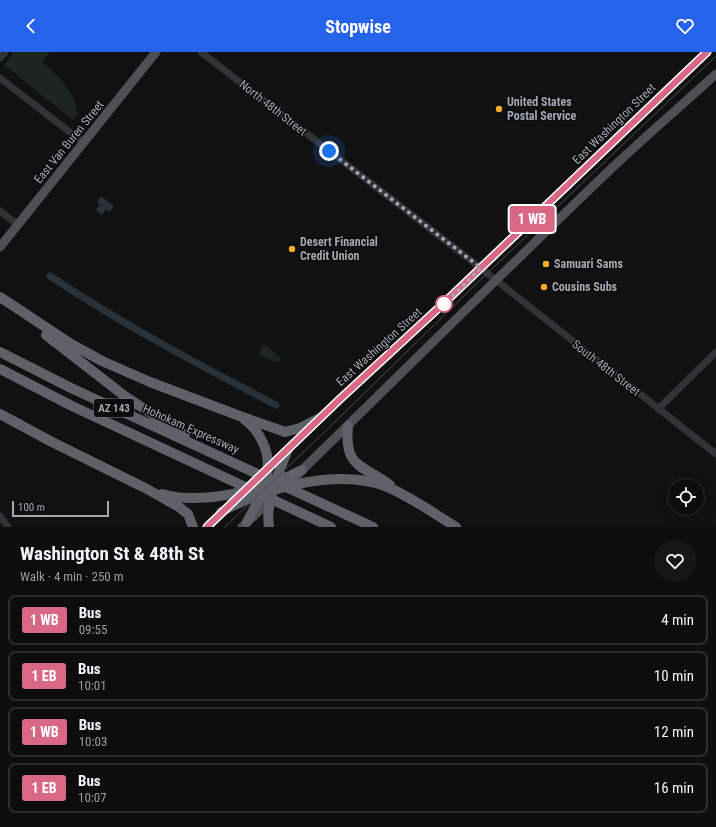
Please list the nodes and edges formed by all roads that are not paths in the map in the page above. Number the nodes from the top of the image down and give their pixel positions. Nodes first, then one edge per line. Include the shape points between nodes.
1 (5, 52) edge
2 (156, 52) edge
3 (201, 52) edge
4 (707, 52) edge
5 (0, 58) edge
6 (716, 74) edge
7 (0, 78) edge
8 (84, 143) junction
9 (0, 211) edge
10 (18, 225) junction
11 (0, 248) edge
12 (481, 268) junction
13 (496, 281) junction
14 (0, 297) edge
15 (0, 352) edge
16 (716, 352) edge
17 (0, 370) edge
18 (658, 409) junction
19 (0, 414) edge
20 (237, 415) junction
21 (320, 418) junction
22 (348, 426) junction
23 (288, 449) junction
24 (716, 454) edge
25 (231, 461) junction
26 (269, 467) junction
27 (302, 470) joint
28 (147, 489) junction
29 (244, 490) junction
30 (271, 490) junction
31 (401, 494) junction
32 (221, 512) junction
33 (0, 516) edge
34 (245, 525) edge
35 (8, 527) edge
36 (193, 527) edge
37 (207, 527) edge
38 (269, 527) edge
39 (331, 527) edge
40 (373, 527) edge
41 (456, 527) edge

1 - 5 street
2 - 8 main road, East Van Buren Street
3 - 12 street, North 48th Street
4 - 12 main road, East Washington Street
6 - 13 main road via 615,166
7 - 8 street
8 - 10 main road, East Van Buren Street
9 - 10 street
10 - 11 main road, East Van Buren Street
12 - 13 street, North 48th Street
12 - 21 main road, East Washington Street
13 - 18 street, South 48th Street
13 - 22 main road
14 - 20 highway via 71,344 102,361
14 - 25 highway via 126,397 172,428
15 - 25 highway, Hohokam Expressway / AZ 143 via 71,388
16 - 18 street
17 - 39 highway, AZ 143
18 - 24 street, South 48th Street
19 - 28 highway
20 - 21 highway via 285,432
20 - 26 highway via 248,422 258,434 266,451
21 - 23 main road, East Washington Street
22 - 27 main road
22 - 31 highway via 347,444 353,460
23 - 26 main road, East Washington Street
23 - 30 highway
25 - 40 highway, Hohokam Expressway / AZ 143
26 - 29 main road, East Washington Street
26 - 30 highway
27 - 30 highway
28 - 29 highway via 190,498 209,498
28 - 36 highway via 183,509 190,517
29 - 30 highway
29 - 32 main road, East Washington Street
30 - 31 highway via 318,481 352,479 378,484
30 - 32 highway
30 - 34 highway
30 - 38 highway
31 - 41 highway
32 - 37 main road, East Washington Street
33 - 35 street

